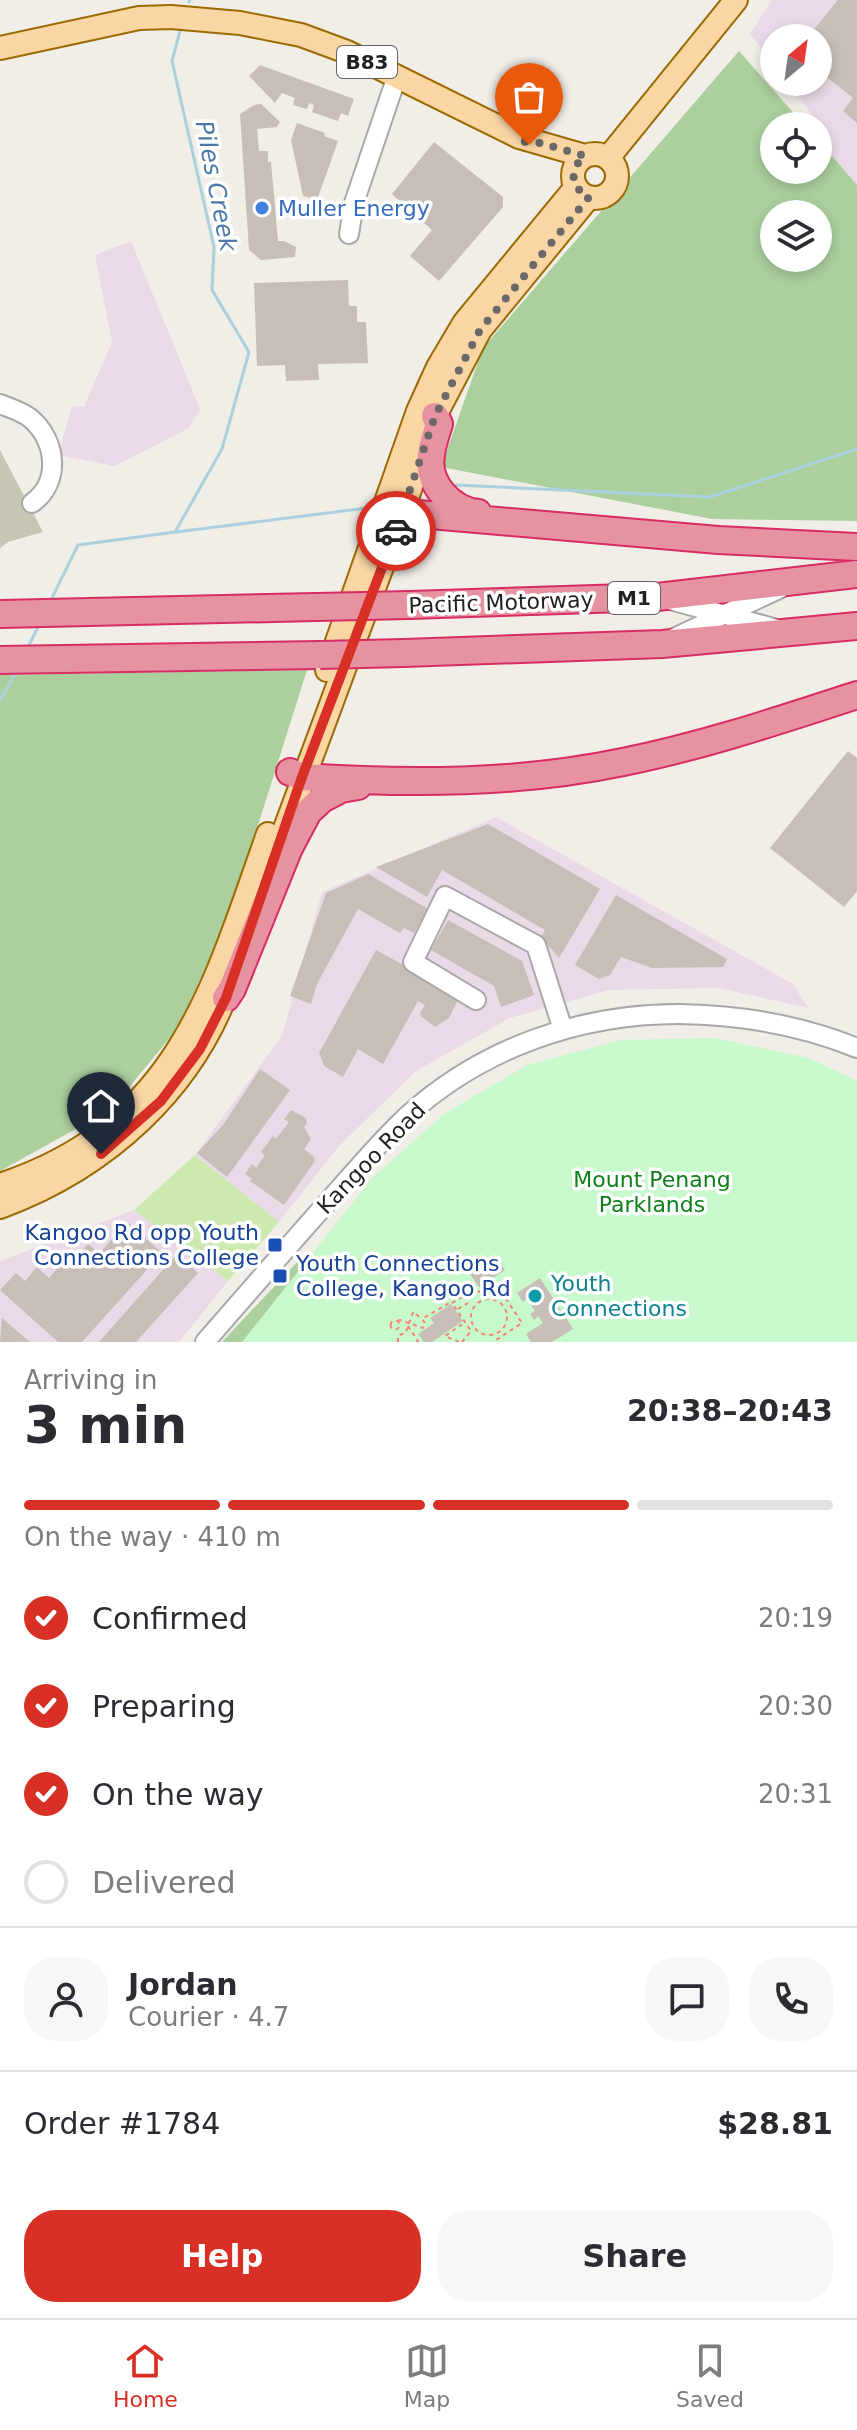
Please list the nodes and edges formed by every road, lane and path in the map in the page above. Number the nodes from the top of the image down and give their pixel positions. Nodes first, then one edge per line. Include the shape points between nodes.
1 (736, 0) edge
2 (0, 48) edge
3 (397, 76) junction
4 (586, 174) junction
5 (349, 234) dead end
6 (0, 404) edge
7 (435, 416) junction
8 (32, 503) dead end
9 (393, 512) junction
10 (513, 522) junction
11 (857, 547) edge
12 (857, 574) edge
13 (794, 581) junction
14 (657, 597) junction
15 (0, 614) edge
16 (725, 614) junction
17 (857, 626) edge
18 (795, 633) junction
19 (662, 644) junction
20 (0, 660) edge
21 (857, 695) edge
22 (296, 775) junction
23 (384, 782) junction
24 (226, 998) junction
25 (476, 1000) dead end
26 (563, 1030) junction
27 (857, 1048) edge
28 (0, 1185) edge
29 (0, 1207) edge
30 (452, 1303) junction
31 (468, 1303) dead end
32 (457, 1310) junction
33 (422, 1319) junction
34 (398, 1321) dead end
35 (465, 1322) junction
36 (408, 1324) junction
37 (472, 1329) junction
38 (445, 1336) junction
39 (205, 1342) edge
40 (398, 1342) edge
41 (416, 1342) edge
42 (444, 1342) edge
43 (460, 1342) edge
44 (493, 1342) edge

1 - 4 main road
2 - 3 main road, B83 via 139,18 171,17 301,35
3 - 4 main road, B83
3 - 5 street via 354,203
4 - 7 main road via 480,330
4 - 9 main road via 464,323 438,367 418,411
6 - 8 street via 30,418 52,453 50,482
7 - 9 main road
7 - 10 highway via 439,424 430,465 444,495 467,512 510,517
9 - 10 highway
9 - 22 main road
10 - 11 highway
12 - 13 highway, Pacific Motorway / M1
13 - 14 highway, Pacific Motorway / M1
13 - 16 street
14 - 15 highway, Pacific Motorway / M1, bridge
14 - 16 street
16 - 18 street
16 - 19 street
17 - 18 highway, M1
18 - 19 highway, M1
19 - 20 highway, M1, bridge
21 - 23 highway via 619,763 502,778
22 - 23 highway
22 - 24 main road
22 - 28 main road via 219,972 175,1058 122,1116 79,1150
23 - 24 highway via 341,789 308,812
24 - 29 main road via 189,1066 137,1125 67,1178
25 - 26 street via 413,962 445,896 536,945
26 - 27 street, Kangoo Road via 654,1014 716,1015 777,1024
26 - 39 street, Kangoo Road via 493,1057 407,1117
30 - 32 path
30 - 33 path
30 - 44 path via 467,1294 463,1287 472,1281 479,1292 495,1282 522,1323
31 - 32 path
32 - 35 path
33 - 36 path via 413,1312
33 - 36 path via 423,1328
34 - 36 path
35 - 37 path
35 - 38 path
36 - 40 path
36 - 41 path
37 - 37 path via 471,1312 477,1303 494,1300 504,1307 503,1330 486,1335
37 - 43 path
38 - 42 path
38 - 43 path

